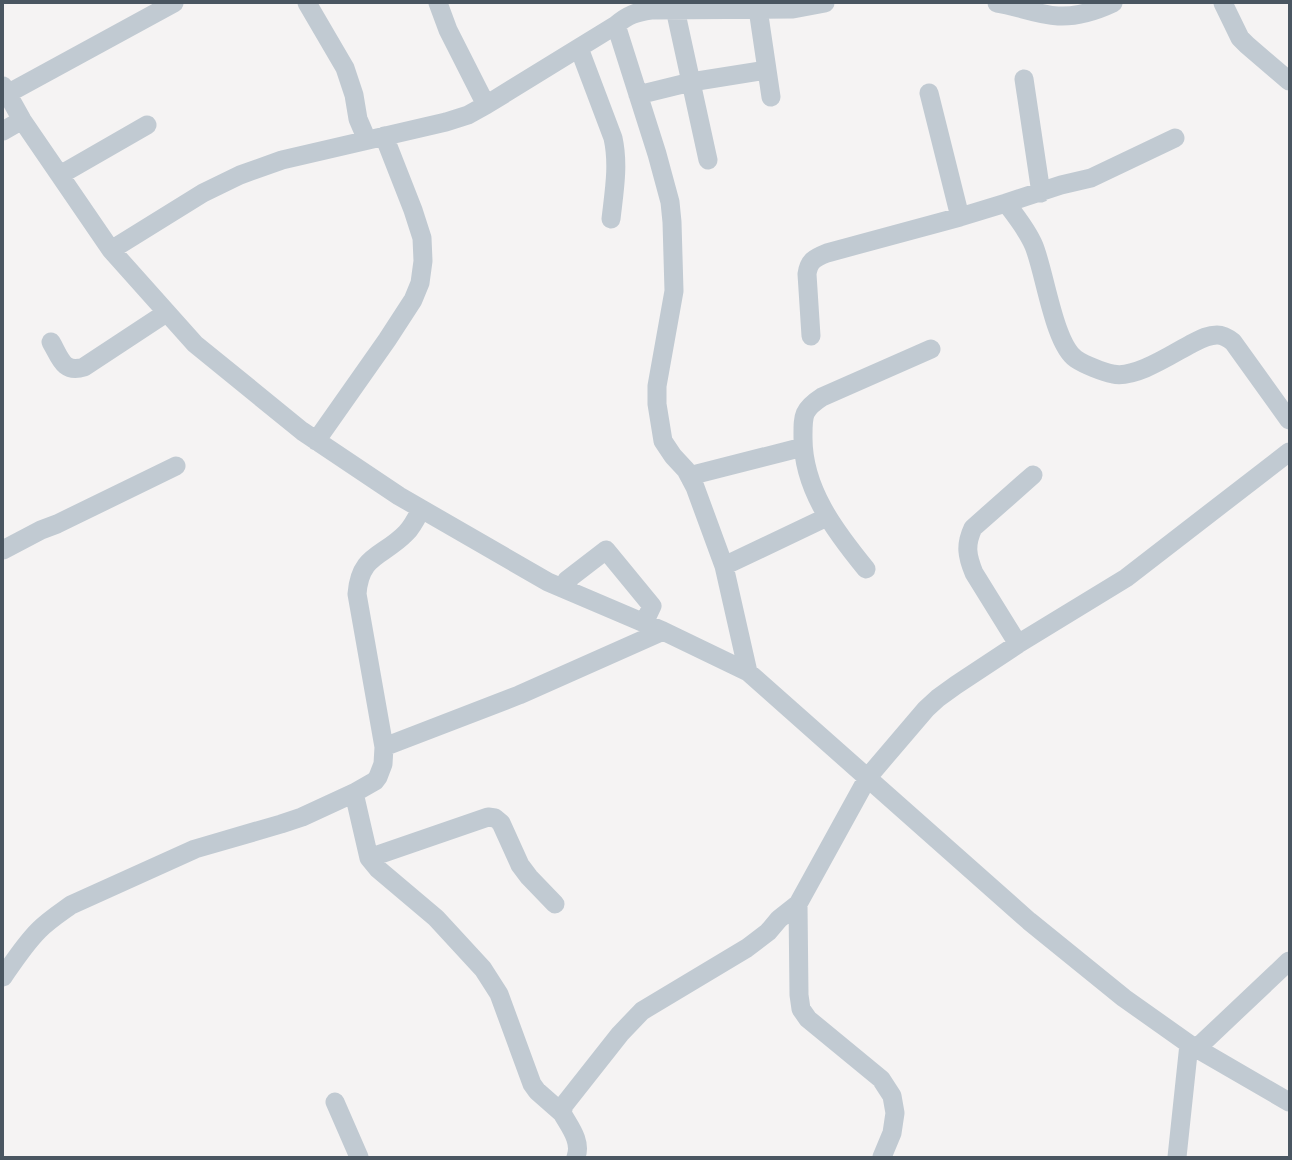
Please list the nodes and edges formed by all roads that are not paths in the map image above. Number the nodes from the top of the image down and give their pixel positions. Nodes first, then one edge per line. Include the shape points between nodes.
1 (174, 3) edge
2 (307, 3) edge
3 (438, 3) edge
4 (825, 3) edge
5 (997, 3) edge
6 (1113, 3) edge
7 (1223, 3) edge
8 (682, 7) edge
9 (758, 9) junction
10 (620, 15) edge
11 (579, 48) junction
12 (768, 70) junction
13 (1024, 79) dead end
14 (1289, 80) edge
15 (691, 82) junction
16 (5, 90) edge
17 (929, 92) dead end
18 (638, 95) junction
19 (771, 97) dead end
20 (486, 105) junction
21 (22, 120) junction
22 (147, 125) dead end
23 (3, 131) edge
24 (376, 138) junction
25 (1175, 138) dead end
26 (708, 160) dead end
27 (60, 175) junction
28 (1040, 192) junction
29 (1006, 203) junction
30 (960, 217) junction
31 (611, 219) dead end
32 (111, 250) junction
33 (166, 313) junction
34 (811, 336) dead end
35 (51, 342) dead end
36 (931, 349) dead end
37 (1289, 420) edge
38 (316, 441) junction
39 (803, 446) junction
40 (1289, 452) edge
41 (176, 466) dead end
42 (1033, 475) dead end
43 (689, 476) junction
44 (421, 509) junction
45 (827, 517) junction
46 (3, 550) edge
47 (724, 566) junction
48 (866, 569) dead end
49 (569, 590) junction
50 (644, 623) junction
51 (663, 631) junction
52 (1018, 644) junction
53 (748, 672) junction
54 (384, 747) junction
55 (868, 777) junction
56 (354, 793) junction
57 (369, 858) junction
58 (555, 904) dead end
59 (798, 904) junction
60 (1289, 961) edge
61 (3, 977) edge
62 (1193, 1046) junction
63 (335, 1102) dead end
64 (1289, 1102) edge
65 (562, 1113) junction
66 (359, 1157) edge
67 (576, 1157) edge
68 (882, 1157) edge
69 (1177, 1157) edge

1 - 16 street
2 - 24 street via 345,68 354,94 358,119
3 - 20 street via 448,30
4 - 9 street via 793,9
5 - 6 street via 1058,16 1078,15
7 - 14 street via 1240,38
8 - 9 street
8 - 10 street
8 - 15 street
9 - 12 street
10 - 11 street
10 - 18 street
11 - 20 street
11 - 31 street via 616,152
12 - 15 street
12 - 19 street
13 - 28 street
15 - 18 street
15 - 26 street
16 - 21 street
17 - 30 street
18 - 43 street via 664,178 672,222 674,291 657,386 659,421 663,441
20 - 24 street via 468,115 446,122
21 - 23 street
21 - 27 street
22 - 27 street
24 - 32 street via 282,160 240,175 203,193
24 - 38 street via 413,210 422,238 423,261 420,283 400,320
25 - 28 street via 1091,178
27 - 32 street
28 - 29 street
29 - 30 street
29 - 37 street via 1033,244 1059,335 1076,359 1114,375 1126,374 1141,370 1204,337 1226,337 1233,342
30 - 34 street via 816,258 809,265 807,274
32 - 33 street
33 - 35 street via 84,367 70,369 64,365
33 - 38 street via 195,344
36 - 39 street via 822,397 810,405 805,414
38 - 44 street
39 - 43 street
39 - 45 street via 806,469
40 - 52 street via 1126,578
41 - 46 street
42 - 52 street via 973,528 967,550 974,573
43 - 47 street
44 - 49 street via 548,582
44 - 54 street via 406,533 367,563 358,582 357,594
45 - 47 street
45 - 48 street
47 - 53 street
49 - 50 street
49 - 50 street via 566,580 606,550 652,606
50 - 51 street
51 - 53 street
51 - 54 street via 519,695
52 - 55 street via 938,698
53 - 55 street
54 - 56 street via 383,764 378,777
55 - 59 street
55 - 62 street via 1047,935 1124,998
56 - 57 street
56 - 61 street via 302,817 195,849 71,905 39,930
57 - 58 street via 488,817 494,818 501,823 520,865
57 - 65 street via 378,869 436,918 483,969 499,994 532,1084
59 - 65 street via 746,948 642,1011 620,1034 564,1105
59 - 68 street via 798,977 801,1009 808,1019 881,1080 892,1096 895,1113 892,1133
60 - 62 street
62 - 64 street
62 - 69 street
63 - 66 street
65 - 67 street via 578,1146

